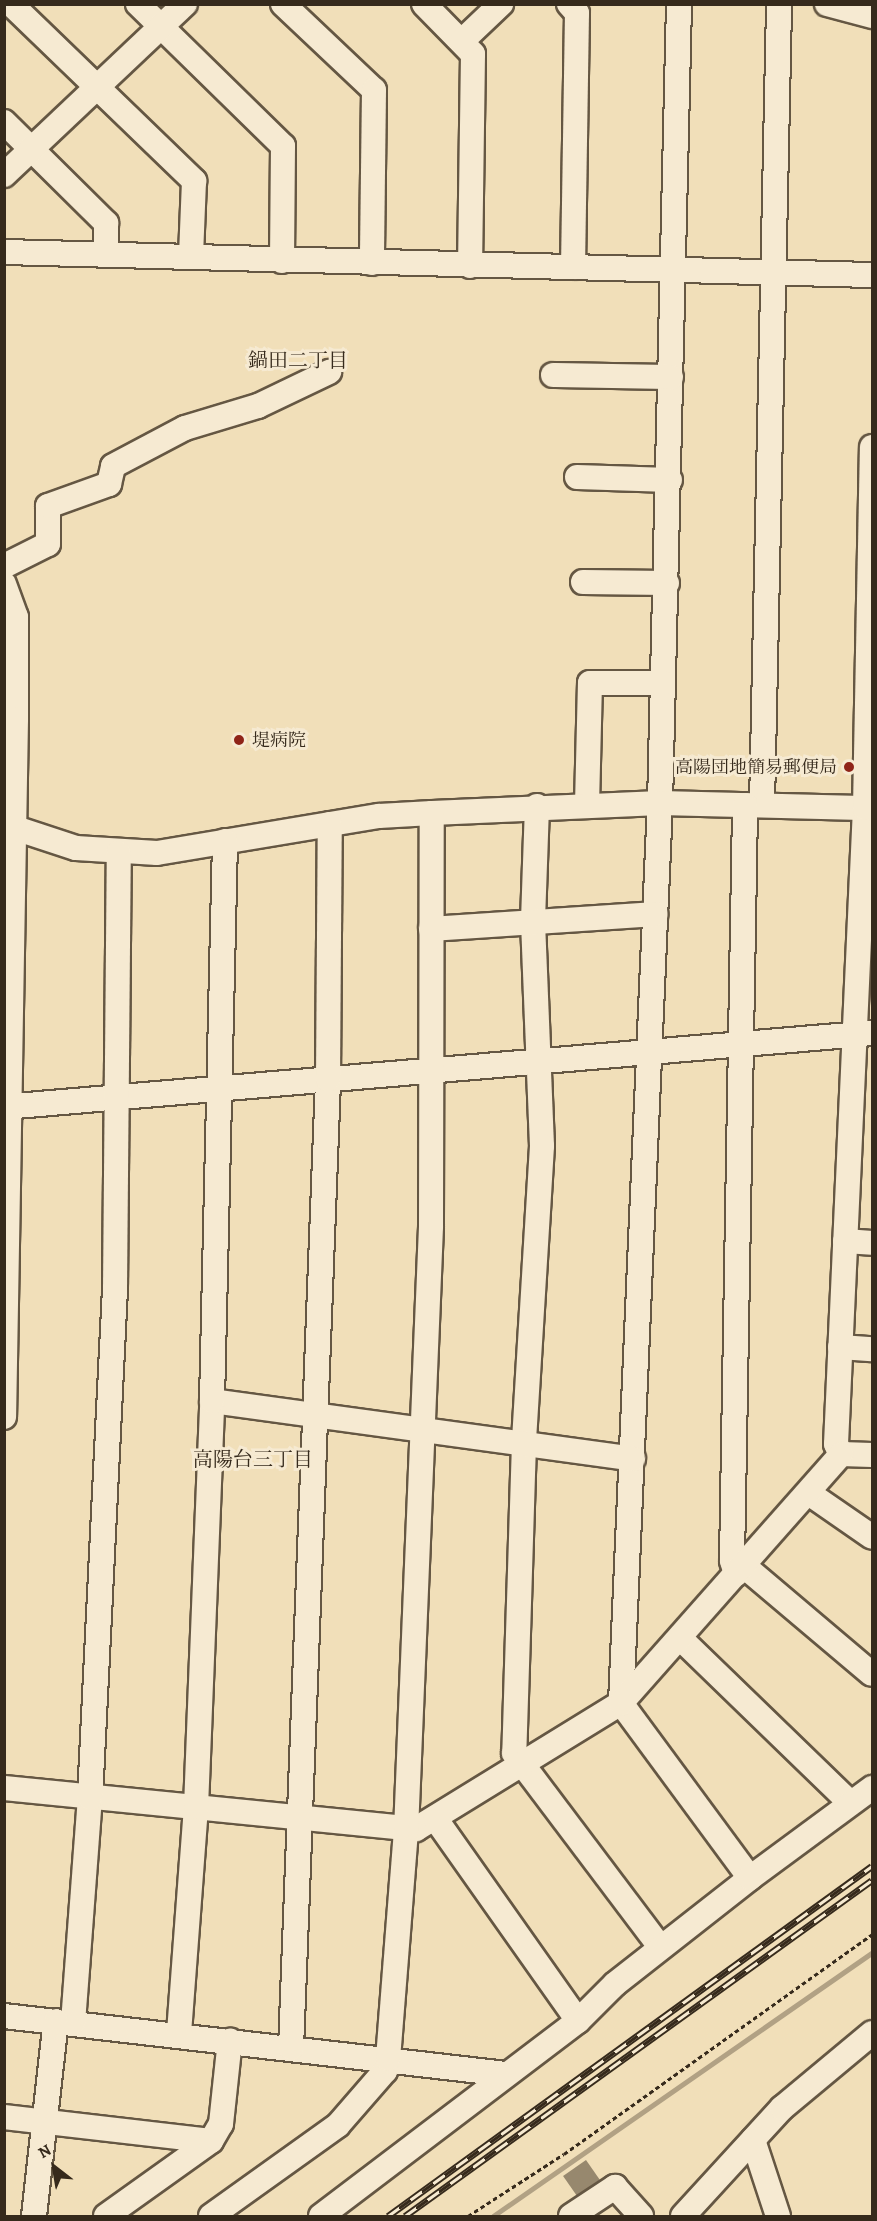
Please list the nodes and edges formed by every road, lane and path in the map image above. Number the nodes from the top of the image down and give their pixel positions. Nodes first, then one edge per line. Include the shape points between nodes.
1 (11, 4) edge
2 (138, 4) edge
3 (185, 4) edge
4 (283, 4) edge
5 (424, 4) edge
6 (501, 4) edge
7 (569, 4) edge
8 (680, 4) edge
9 (779, 4) edge
10 (827, 4) edge
11 (873, 16) edge
12 (162, 27) junction
13 (462, 41) junction
14 (97, 87) junction
15 (4, 122) edge
16 (32, 149) junction
17 (4, 175) edge
18 (4, 252) edge
19 (106, 255) junction
20 (191, 256) junction
21 (282, 261) junction
22 (372, 263) junction
23 (470, 266) junction
24 (573, 267) junction
25 (675, 270) junction
26 (772, 272) junction
27 (873, 275) edge
28 (329, 372) dead end
29 (553, 375) dead end
30 (671, 377) junction
31 (873, 447) edge
32 (577, 477) dead end
33 (670, 480) junction
34 (872, 483) edge
35 (4, 566) edge
36 (583, 582) dead end
37 (667, 583) junction
38 (4, 584) edge
39 (871, 587) edge
40 (663, 683) junction
41 (871, 699) edge
42 (10, 719) edge
43 (660, 803) junction
44 (587, 805) junction
45 (753, 805) junction
46 (537, 806) junction
47 (869, 808) edge
48 (432, 813) junction
49 (330, 824) junction
50 (15, 828) junction
51 (225, 841) junction
52 (119, 853) junction
53 (656, 914) junction
54 (867, 920) edge
55 (534, 922) junction
56 (431, 929) junction
57 (864, 1033) edge
58 (741, 1043) junction
59 (651, 1051) junction
60 (537, 1062) junction
61 (433, 1071) junction
62 (328, 1079) junction
63 (222, 1088) junction
64 (117, 1097) junction
65 (8, 1106) edge
66 (861, 1138) edge
67 (845, 1241) junction
68 (873, 1243) edge
69 (840, 1347) junction
70 (873, 1349) edge
71 (212, 1401) junction
72 (4, 1416) edge
73 (317, 1416) junction
74 (421, 1432) junction
75 (525, 1443) junction
76 (841, 1454) junction
77 (873, 1455) edge
78 (633, 1460) junction
79 (810, 1494) junction
80 (873, 1537) edge
81 (740, 1570) junction
82 (680, 1638) junction
83 (873, 1674) edge
84 (621, 1703) junction
85 (522, 1764) junction
86 (4, 1788) edge
87 (873, 1788) edge
88 (90, 1798) junction
89 (850, 1803) junction
90 (196, 1807) junction
91 (435, 1818) junction
92 (303, 1819) junction
93 (406, 1831) junction
94 (750, 1878) junction
95 (873, 1934) edge
96 (660, 1947) junction
97 (4, 2016) edge
98 (578, 2021) junction
99 (64, 2022) junction
100 (179, 2033) junction
101 (873, 2033) edge
102 (230, 2040) junction
103 (291, 2048) junction
104 (388, 2059) junction
105 (506, 2074) junction
106 (4, 2117) edge
107 (45, 2121) junction
108 (753, 2140) junction
109 (211, 2141) junction
110 (34, 2217) edge
111 (106, 2217) edge
112 (211, 2217) edge
113 (321, 2217) edge
114 (468, 2217) edge
115 (571, 2217) edge
116 (641, 2217) edge
117 (684, 2217) edge
118 (778, 2217) edge

1 - 14 street
2 - 12 street
3 - 12 street
4 - 22 street via 374,90
5 - 13 street
6 - 13 street
7 - 24 street via 577,13
8 - 25 street
9 - 26 street
10 - 11 street
12 - 14 street
12 - 21 street via 283,146
13 - 23 street via 473,54
14 - 16 street
14 - 20 street via 194,181
15 - 16 street
16 - 17 street
16 - 19 street via 106,223
18 - 19 street
19 - 20 street
20 - 21 street
21 - 22 street
22 - 23 street
23 - 24 street
24 - 25 street
25 - 26 street
25 - 30 street
26 - 27 street
26 - 45 street
28 - 35 street via 258,406 185,428 113,466 109,484 48,506 48,544
29 - 30 street
30 - 33 street
31 - 34 street
32 - 33 street
33 - 37 street
34 - 39 street
36 - 37 street
37 - 40 street
38 - 42 street via 16,617
39 - 41 street
40 - 43 street
40 - 44 street via 590,683
41 - 47 street
42 - 50 street
43 - 44 street
43 - 45 street
43 - 53 street
44 - 46 street
45 - 47 street
45 - 58 street
46 - 48 street
46 - 55 street
47 - 54 street
48 - 49 street
48 - 56 street
49 - 51 street
49 - 62 street
50 - 52 street via 76,848
50 - 65 street
51 - 52 street via 157,853
51 - 63 street
52 - 64 street
53 - 55 street
53 - 59 street
54 - 57 street
55 - 56 street
55 - 60 street
56 - 61 street
57 - 58 street
57 - 66 street
58 - 59 street
58 - 81 street via 732,1561
59 - 60 street
59 - 78 street
60 - 61 street
60 - 75 street via 542,1146
61 - 62 street
61 - 74 street
62 - 63 street
62 - 73 street
63 - 64 street
63 - 71 street
64 - 65 street
64 - 88 street via 113,1336
65 - 72 street
66 - 67 street
67 - 68 street
67 - 69 street
69 - 70 street
69 - 76 street via 836,1444
71 - 73 street
71 - 90 street
73 - 74 street
73 - 92 street
74 - 75 street
74 - 93 street
75 - 78 street
75 - 85 street via 514,1753
76 - 77 street
76 - 79 street
78 - 84 street
79 - 80 street
79 - 81 street
81 - 82 street
81 - 83 street
82 - 84 street
82 - 89 street
84 - 85 street
84 - 94 street
85 - 91 street
85 - 96 street
86 - 88 street
87 - 89 street
88 - 90 street
88 - 99 street
89 - 94 street
90 - 92 street
90 - 100 street
91 - 93 street
91 - 98 street
92 - 93 street
92 - 103 street
93 - 104 street
94 - 96 street
95 - 114 path via 564,2154
96 - 98 street
97 - 99 street
98 - 105 street
99 - 100 street
99 - 107 street
100 - 102 street
101 - 108 street via 782,2108
102 - 103 street
102 - 109 street via 220,2124
103 - 104 street
104 - 105 street
104 - 112 street via 385,2072 339,2125
105 - 113 street
106 - 107 street
107 - 109 street
107 - 110 street
108 - 117 street
108 - 118 street
109 - 111 street
115 - 116 street via 615,2187

